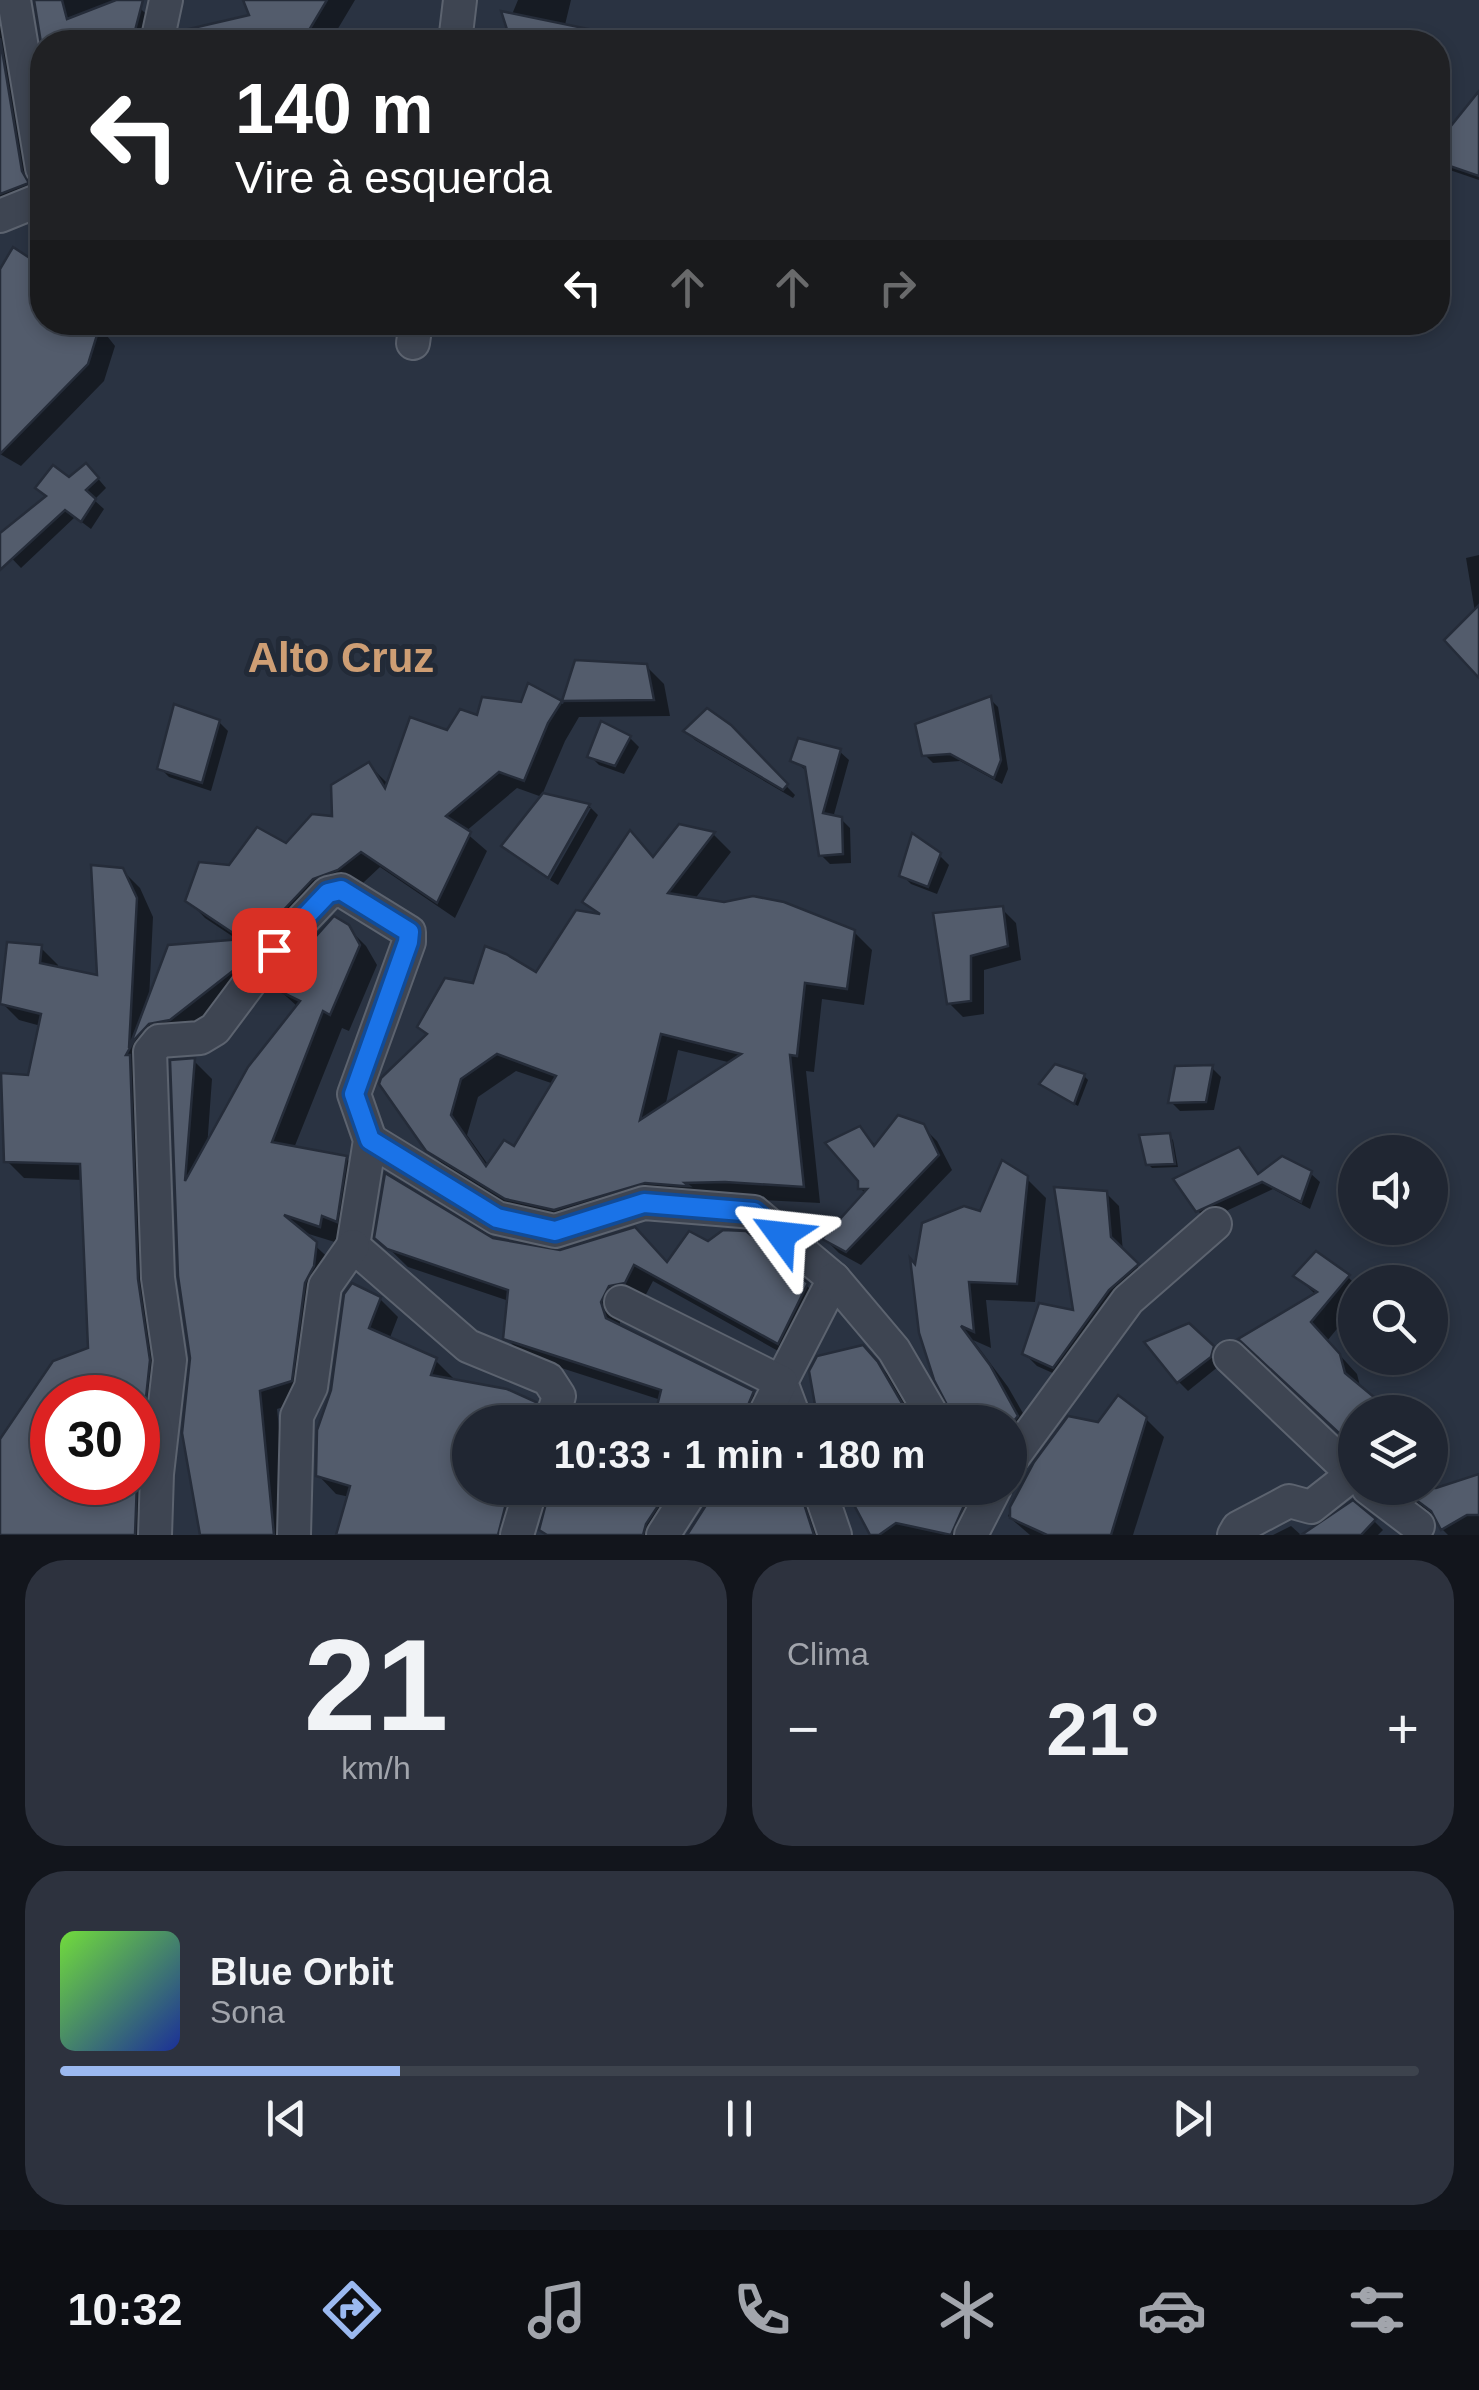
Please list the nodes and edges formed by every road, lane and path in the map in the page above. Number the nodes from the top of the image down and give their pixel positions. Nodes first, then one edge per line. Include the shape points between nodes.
1 (14, 0) edge
2 (166, 0) edge
3 (460, 0) edge
4 (160, 30) edge
5 (456, 30) edge
6 (30, 96) edge
7 (30, 206) edge
8 (2, 219) edge
9 (370, 1140) junction
10 (1215, 1224) dead end
11 (353, 1246) junction
12 (834, 1280) junction
13 (621, 1302) dead end
14 (1230, 1357) dead end
15 (781, 1382) junction
16 (555, 1405) edge
17 (770, 1405) edge
18 (790, 1405) edge
19 (926, 1405) edge
20 (1027, 1438) edge
21 (1338, 1459) edge
22 (1338, 1492) edge
23 (527, 1505) edge
24 (682, 1505) edge
25 (825, 1505) edge
26 (986, 1505) edge
27 (1392, 1505) edge
28 (1418, 1526) dead end
29 (154, 1535) edge
30 (294, 1535) edge
31 (518, 1535) edge
32 (663, 1535) edge
33 (835, 1535) edge
34 (971, 1535) edge
35 (1234, 1535) edge

1 - 6 street
2 - 4 street
3 - 5 street
7 - 8 street
9 - 11 street
9 - 12 street via 497,1218 555,1231 644,1203 754,1212
9 - 29 street via 354,1094 409,932 341,890 328,893 274,950 214,1029 200,1038 159,1041 150,1052 158,1278 170,1360
10 - 20 street via 1128,1300
11 - 16 street via 468,1346 548,1379 558,1396
11 - 30 street via 325,1286 311,1388 298,1416
12 - 15 street
12 - 19 street via 894,1350
13 - 15 street
14 - 21 street
15 - 17 street
15 - 18 street
22 - 35 street via 1312,1507 1289,1501
23 - 31 street
24 - 32 street
25 - 33 street
26 - 34 street
27 - 28 street

